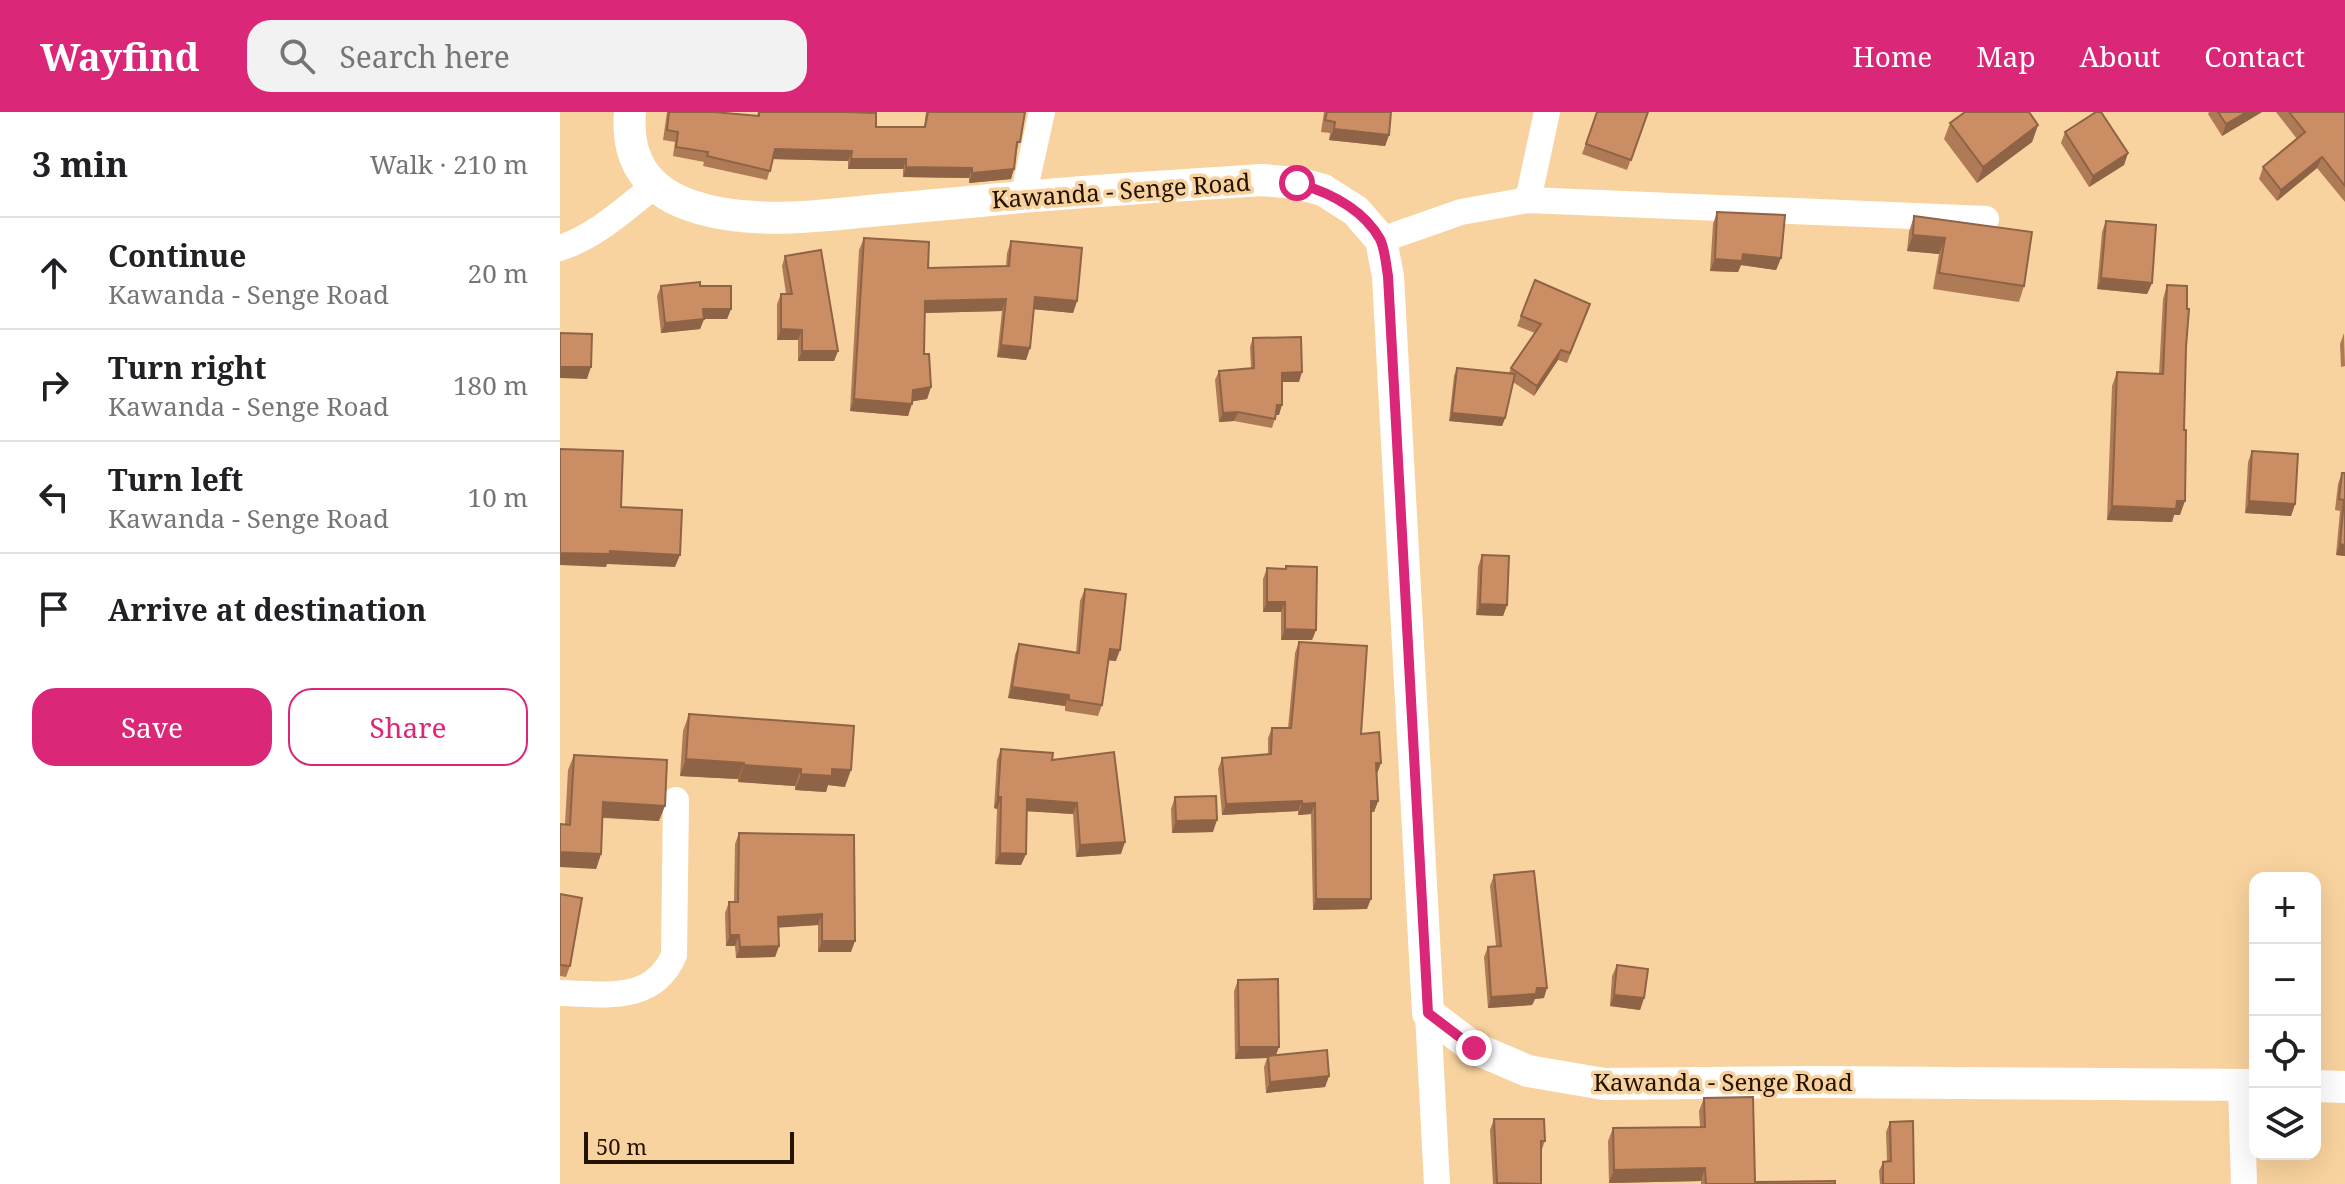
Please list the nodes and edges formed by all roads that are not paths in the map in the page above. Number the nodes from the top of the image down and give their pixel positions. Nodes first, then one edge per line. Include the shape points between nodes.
1 (630, 112) edge
2 (1042, 112) edge
3 (1547, 112) edge
4 (654, 186) junction
5 (1023, 197) junction
6 (1528, 200) junction
7 (1986, 219) dead end
8 (1381, 240) junction
9 (560, 248) edge
10 (676, 800) dead end
11 (560, 993) edge
12 (1428, 1013) junction
13 (2248, 1085) edge
14 (2321, 1086) edge
15 (2345, 1087) edge
16 (1437, 1184) edge
17 (2244, 1184) edge

1 - 4 street, Kawanda - Senge Road via 633,157
2 - 5 street
3 - 6 street
4 - 5 street, Kawanda - Senge Road via 687,204 722,214 797,218
4 - 9 street via 608,224
5 - 8 street, Kawanda - Senge Road via 1262,180 1297,183 1323,190 1356,211
6 - 7 street
6 - 8 street via 1461,212
8 - 12 street via 1388,276
10 - 11 street via 674,955 667,970 650,985 620,995
12 - 13 street, Kawanda - Senge Road via 1474,1048 1528,1071 1604,1084
12 - 16 street
13 - 17 street
14 - 15 street

